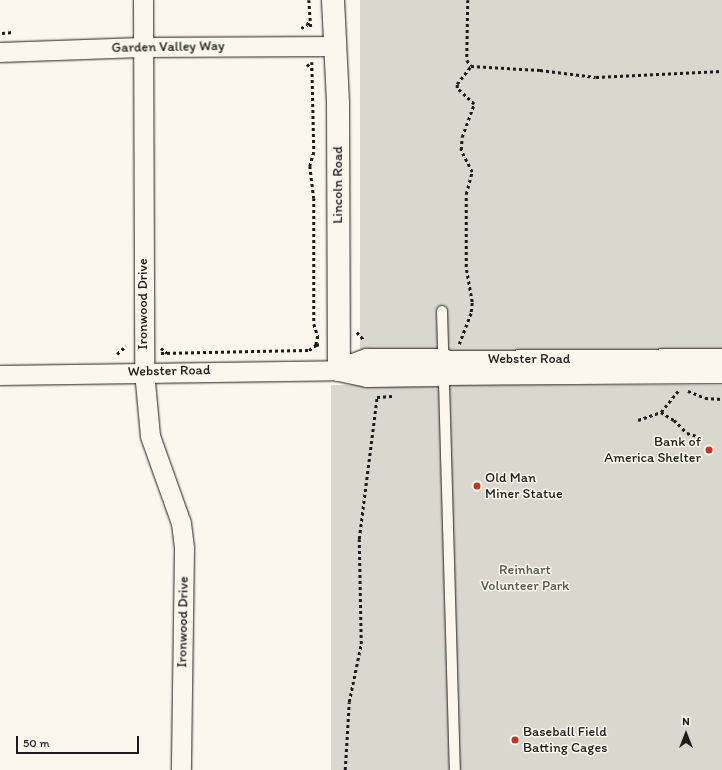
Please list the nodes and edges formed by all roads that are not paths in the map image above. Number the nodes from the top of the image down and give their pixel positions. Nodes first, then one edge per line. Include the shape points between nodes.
1 (143, 0) edge
2 (333, 0) edge
3 (336, 46) junction
4 (141, 47) junction
5 (0, 52) edge
6 (442, 311) dead end
7 (722, 358) edge
8 (444, 367) junction
9 (338, 370) junction
10 (144, 371) junction
11 (722, 373) edge
12 (0, 375) edge
13 (181, 770) edge
14 (455, 770) edge

1 - 4 street, Ironwood Drive
2 - 3 street, Lincoln Road
3 - 4 street, Garden Valley Way via 306,53
3 - 9 street, Lincoln Road
4 - 5 street, Garden Valley Way
4 - 10 street, Ironwood Drive
6 - 8 lane
7 - 8 street, Webster Road
8 - 9 street, Webster Road via 367,360
8 - 11 street, Webster Road
8 - 14 lane
9 - 10 street, Webster Road
10 - 12 street, Webster Road
10 - 13 street, Ironwood Drive via 150,436 181,523 184,548

